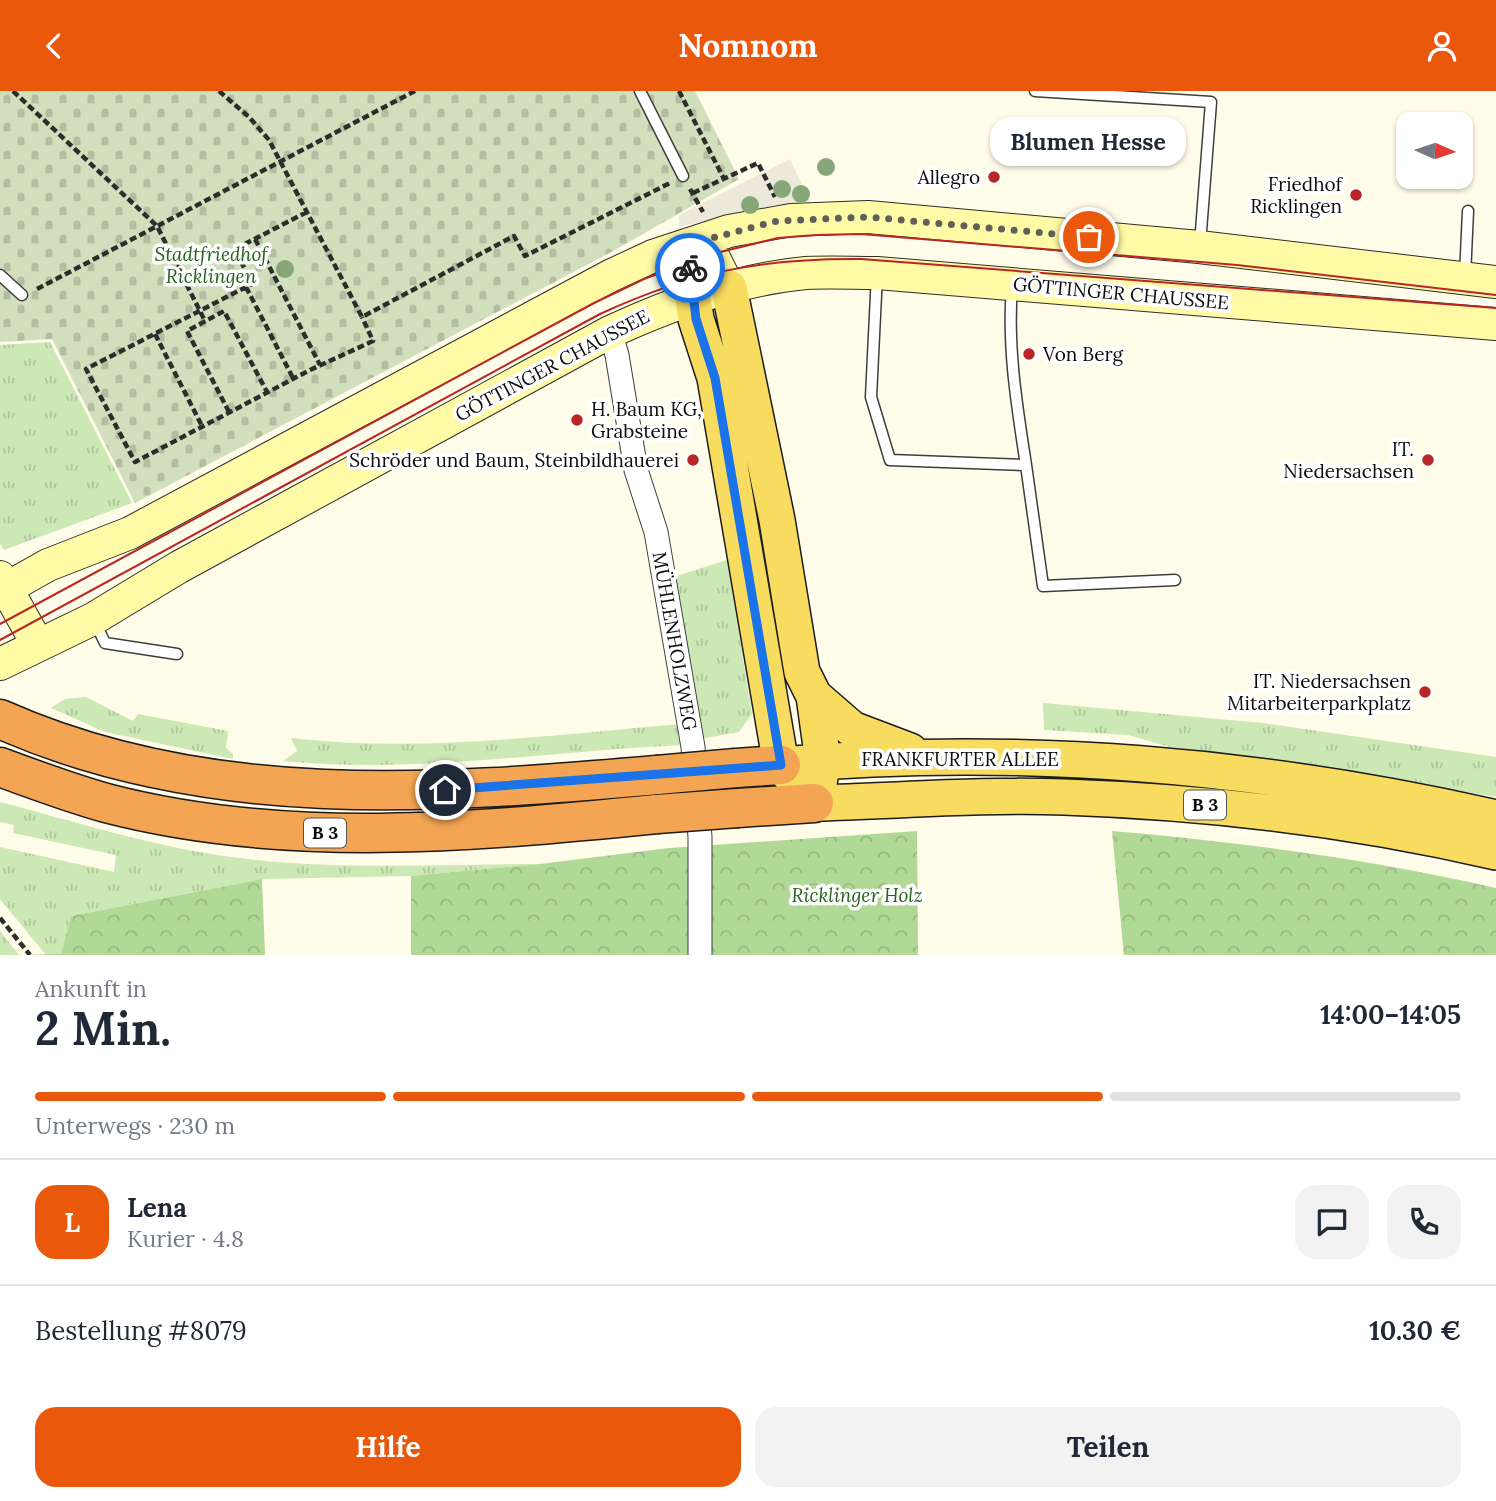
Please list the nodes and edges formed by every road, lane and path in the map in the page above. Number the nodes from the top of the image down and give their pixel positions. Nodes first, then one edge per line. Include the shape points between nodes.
1 (13, 91) edge
2 (219, 91) edge
3 (415, 91) edge
4 (640, 91) edge
5 (678, 91) edge
6 (1035, 91) edge
7 (280, 162) junction
8 (683, 176) junction
9 (724, 179) junction
10 (693, 193) junction
11 (775, 205) dead end
12 (1468, 211) dead end
13 (307, 212) junction
14 (707, 218) dead end
15 (157, 226) junction
16 (255, 239) junction
17 (689, 244) junction
18 (1199, 247) junction
19 (877, 273) junction
20 (0, 275) edge
21 (1465, 279) junction
22 (1496, 282) edge
23 (1012, 284) junction
24 (246, 287) junction
25 (729, 288) junction
26 (22, 295) joint
27 (693, 299) junction
28 (199, 311) junction
29 (362, 317) junction
30 (205, 321) junction
31 (1496, 324) edge
32 (610, 332) junction
33 (155, 334) junction
34 (320, 365) junction
35 (293, 378) junction
36 (268, 392) junction
37 (229, 412) junction
38 (202, 426) junction
39 (1026, 465) junction
40 (1175, 580) dead end
41 (2, 585) edge
42 (93, 619) junction
43 (38, 645) junction
44 (177, 654) dead end
45 (0, 664) edge
46 (814, 696) junction
47 (16, 726) edge
48 (924, 756) junction
49 (823, 761) junction
50 (781, 765) junction
51 (0, 767) edge
52 (814, 803) junction
53 (1496, 818) edge
54 (1496, 852) edge
55 (0, 918) edge
56 (30, 955) edge
57 (700, 955) edge

1 - 15 path
2 - 7 path via 269,140
3 - 7 path
4 - 8 lane
5 - 9 path
6 - 18 lane via 1211,102
7 - 13 path
7 - 15 path
8 - 10 path
8 - 29 path via 525,256 514,236
9 - 10 path
9 - 11 path via 758,163 775,194
10 - 14 path
12 - 21 lane
13 - 16 path
13 - 29 path
15 - 26 path
15 - 28 path
16 - 24 path via 234,249 252,284
16 - 34 path
17 - 18 street via 777,221 868,217
17 - 25 street via 712,254
17 - 27 street
17 - 41 street via 610,276 130,533
18 - 21 street
19 - 23 street, GÖTTINGER CHAUSSEE
19 - 25 street, GÖTTINGER CHAUSSEE via 806,274
19 - 39 lane via 871,397 890,460
20 - 26 lane
21 - 22 street
23 - 31 street, GÖTTINGER CHAUSSEE
23 - 39 lane via 1015,393
24 - 28 path
24 - 35 path
25 - 27 street, GÖTTINGER CHAUSSEE
25 - 46 main road via 802,671
27 - 32 street, GÖTTINGER CHAUSSEE
27 - 50 main road via 715,378
28 - 30 path
28 - 33 path
29 - 34 path via 373,341
30 - 36 path via 224,311
30 - 37 path via 187,331
32 - 42 street, GÖTTINGER CHAUSSEE via 191,560
32 - 57 street, MÜHLENHOLZWEG via 636,470 656,532 693,747 700,837
33 - 38 path
33 - 38 path via 86,369 135,462
34 - 35 path
35 - 36 path
36 - 37 path
37 - 38 path
39 - 40 lane via 1043,586
41 - 43 street
42 - 43 street, GÖTTINGER CHAUSSEE
42 - 44 lane via 105,642
43 - 45 street, GÖTTINGER CHAUSSEE
46 - 48 main road via 852,729
46 - 49 main road
47 - 50 highway, FRANKFURTER ALLEE / B 3, bridge via 105,759 219,782 311,790 520,787
48 - 49 main road, FRANKFURTER ALLEE / B 3
48 - 53 main road, FRANKFURTER ALLEE / B 3 via 1064,759 1212,771
49 - 50 main road, FRANKFURTER ALLEE / B 3
49 - 52 main road
50 - 52 main road
51 - 52 highway, B 3, bridge via 107,803 212,823 296,832 447,830
52 - 54 main road, FRANKFURTER ALLEE / B 3 via 1062,797 1211,805
55 - 56 path

